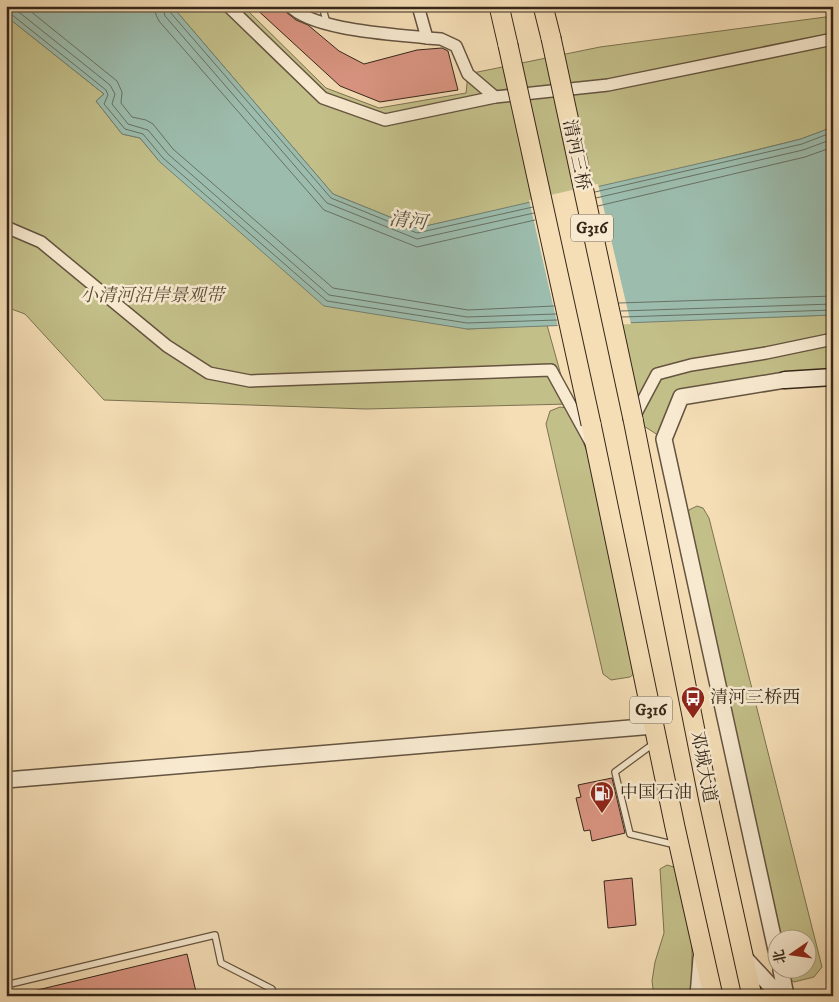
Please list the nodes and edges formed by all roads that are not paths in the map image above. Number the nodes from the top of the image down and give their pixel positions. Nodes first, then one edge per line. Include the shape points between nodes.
1 (228, 6) edge
2 (290, 6) edge
3 (322, 6) edge
4 (418, 6) edge
5 (495, 6) edge
6 (499, 6) edge
7 (545, 6) edge
8 (327, 25) junction
9 (427, 38) junction
10 (833, 39) edge
11 (508, 45) junction
12 (495, 97) junction
13 (6, 226) edge
14 (833, 339) edge
15 (833, 377) edge
16 (785, 380) junction
17 (833, 381) edge
18 (633, 419) junction
19 (598, 457) junction
20 (655, 733) junction
21 (6, 780) edge
22 (679, 846) junction
23 (772, 930) edge
24 (702, 944) junction
25 (743, 956) junction
26 (783, 980) edge
27 (6, 985) edge
28 (274, 996) edge
29 (698, 996) edge
30 (713, 996) edge
31 (752, 996) edge
32 (780, 996) edge
33 (786, 996) edge

1 - 12 street via 323,98 385,120
2 - 8 street via 296,13
3 - 8 lane
4 - 9 street
5 - 11 street
6 - 11 highway, G316
7 - 18 highway, 清河三桥 / G316, bridge
8 - 9 street
9 - 12 street via 441,39 456,46 468,74
10 - 12 street via 608,85
11 - 19 highway, G316, bridge
13 - 19 street via 41,242 167,346 209,374 250,381 551,370
14 - 18 street via 657,374
15 - 16 main road
16 - 17 main road
16 - 23 street via 681,397 664,439
18 - 25 highway, 邓城大道 / G316
19 - 20 highway, G316
20 - 21 street
20 - 22 highway, G316
20 - 22 lane via 616,772 630,834
22 - 24 highway, G316
24 - 29 street
24 - 30 highway, G316
25 - 31 highway, 邓城大道 / G316
25 - 32 street
26 - 33 street
27 - 28 lane via 215,935 221,963 272,989

